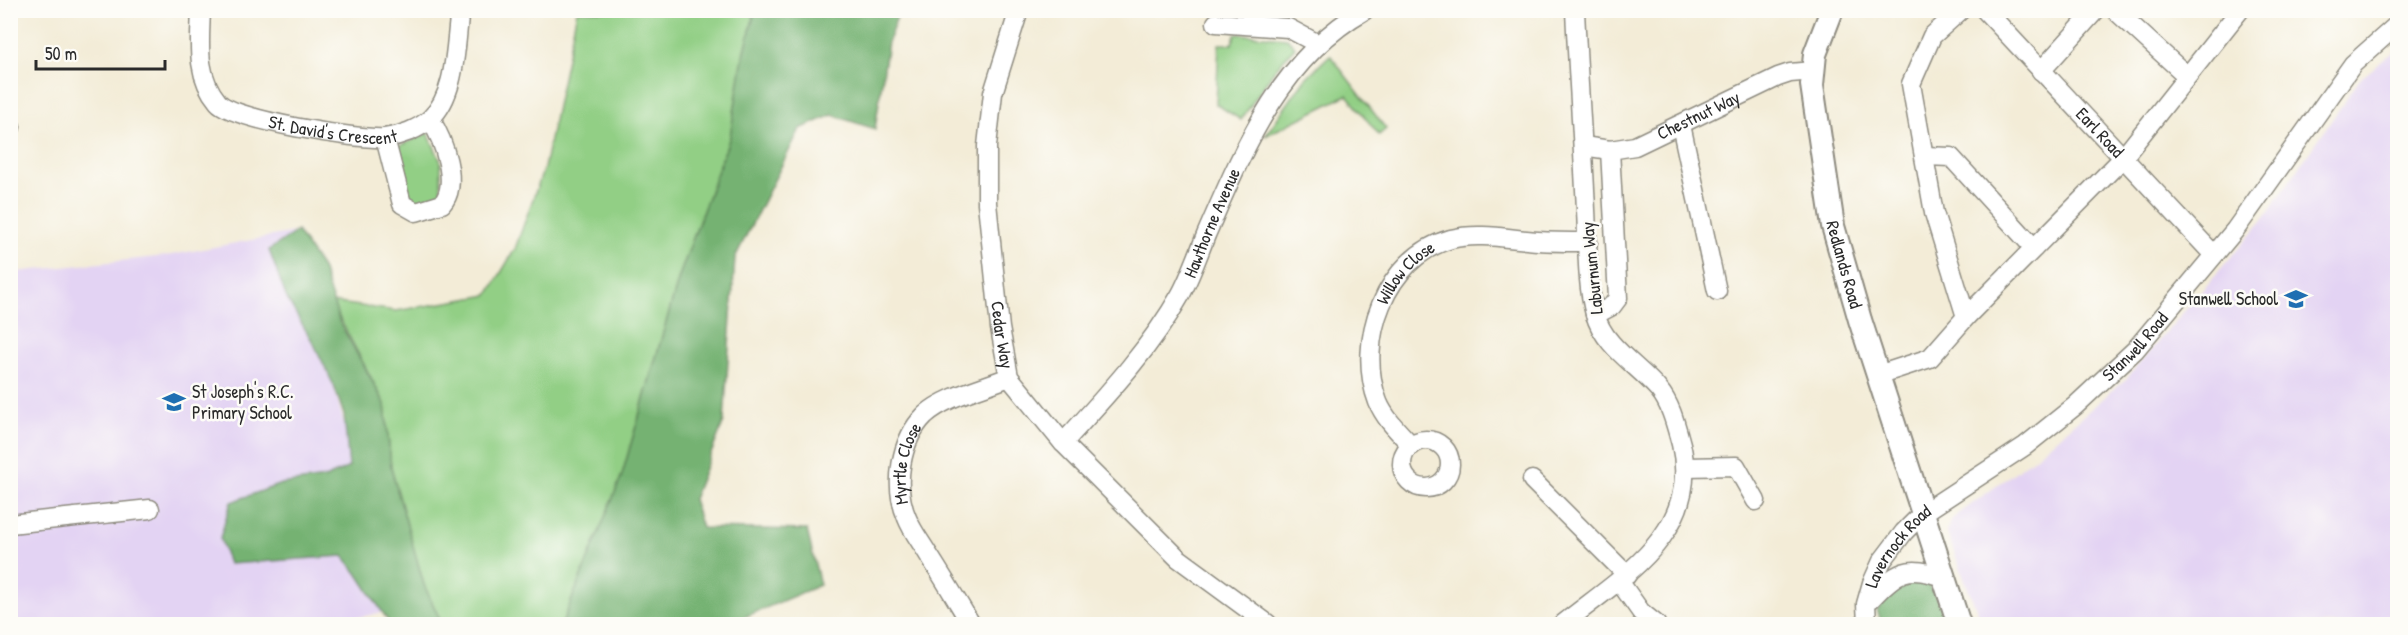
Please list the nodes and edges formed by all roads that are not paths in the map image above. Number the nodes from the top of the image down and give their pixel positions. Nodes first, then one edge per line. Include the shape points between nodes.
1 (201, 10) edge
2 (459, 10) edge
3 (1019, 10) edge
4 (1365, 10) edge
5 (1575, 10) edge
6 (1832, 10) edge
7 (1961, 10) edge
8 (1985, 10) edge
9 (2096, 10) edge
10 (2115, 10) edge
11 (2240, 10) edge
12 (1216, 23) dead end
13 (2397, 24) edge
14 (1318, 44) junction
15 (1813, 70) junction
16 (2042, 71) junction
17 (2186, 75) junction
18 (430, 119) junction
19 (1681, 125) junction
20 (385, 138) junction
21 (1583, 146) junction
22 (1610, 150) junction
23 (1924, 156) junction
24 (2122, 159) junction
25 (1588, 242) junction
26 (2034, 248) junction
27 (2214, 255) junction
28 (1717, 291) dead end
29 (1595, 315) junction
30 (1966, 317) junction
31 (1878, 375) junction
32 (1009, 377) junction
33 (1063, 443) junction
34 (1412, 445) dead end
35 (1686, 467) junction
36 (1532, 480) dead end
37 (1756, 501) dead end
38 (150, 509) dead end
39 (1923, 513) junction
40 (10, 524) edge
41 (1623, 578) junction
42 (1944, 578) junction
43 (1866, 604) junction
44 (971, 624) edge
45 (1268, 624) edge
46 (1563, 624) edge
47 (1656, 624) edge
48 (1867, 624) edge
49 (1959, 624) edge

1 - 20 street, St. David's Crescent via 200,65 211,92 229,111 248,118
2 - 18 street via 448,87
3 - 32 street, Cedar Way via 993,93 987,146 987,203
4 - 14 street, Hawthorne Avenue
5 - 21 street, Laburnum Way
6 - 15 main road, Redlands Road
7 - 23 street via 1932,36 1911,84
8 - 16 street, Earl Road
9 - 16 street
10 - 17 street
11 - 17 street
12 - 14 street via 1288,28
13 - 27 street, Stanwell Road via 2353,64
14 - 33 street, Hawthorne Avenue via 1269,103 1182,292 1163,323 1113,390
15 - 19 street, Chestnut Way via 1778,77
15 - 31 main road, Redlands Road via 1816,123 1833,226
16 - 24 street, Earl Road
17 - 24 street
18 - 20 street, St. David's Crescent via 417,128
18 - 20 street via 446,154 449,191 442,204 416,212 402,204
19 - 22 street, Chestnut Way via 1635,146
19 - 28 street
21 - 22 street, Chestnut Way
21 - 25 street, Laburnum Way
22 - 29 street via 1618,298
23 - 26 street via 1951,157
23 - 30 street via 1934,213
24 - 26 street
24 - 27 street, Earl Road
25 - 29 street, Laburnum Way
25 - 34 street, Willow Close via 1461,237 1438,243 1400,274 1372,325 1373,381 1385,416
26 - 30 street
27 - 39 street, Stanwell Road via 2135,350 2074,406 2006,460
29 - 35 street, Laburnum Way via 1610,342 1668,403
30 - 31 street via 1930,358
31 - 39 main road, Redlands Road
32 - 33 street, Cedar Way
32 - 44 street, Myrtle Close via 926,414 905,450 900,473 907,518
33 - 45 street, Cedar Way via 1178,558
35 - 37 street via 1736,466
35 - 41 street, Laburnum Way via 1685,485 1673,521 1663,537
36 - 41 street
38 - 40 street
39 - 42 main road, Lavernock Road
39 - 43 street, Lavernock Road via 1882,561
41 - 46 street
41 - 47 street via 1641,612
42 - 43 street via 1924,570 1908,570 1885,583
42 - 49 main road, Lavernock Road
43 - 48 street, Lavernock Road

